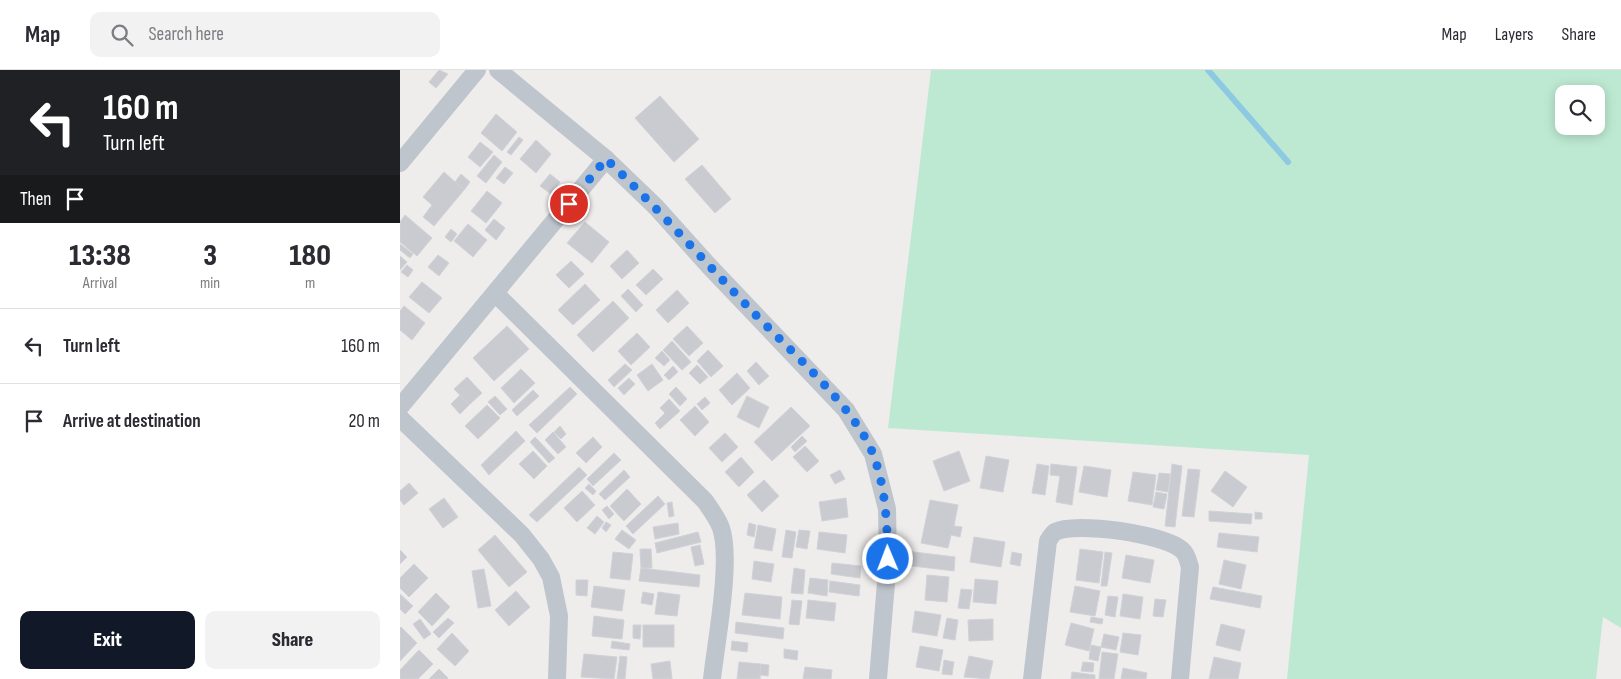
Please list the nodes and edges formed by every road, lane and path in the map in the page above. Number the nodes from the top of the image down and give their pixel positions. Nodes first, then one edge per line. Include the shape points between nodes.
1 (477, 70) edge
2 (498, 70) edge
3 (606, 159) junction
4 (400, 163) edge
5 (495, 293) junction
6 (400, 407) edge
7 (400, 418) edge
8 (557, 679) edge
9 (712, 679) edge
10 (878, 679) edge
11 (1032, 679) edge
12 (1180, 679) edge

1 - 4 street
2 - 3 street
3 - 5 street
3 - 10 street via 656,207 846,410 873,454 887,509 888,559
5 - 6 street
5 - 9 street via 705,501 714,515 721,528 725,555
7 - 8 street via 522,536 541,559 551,577 559,616
11 - 12 street via 1048,541 1053,533 1084,528 1143,534 1182,549 1187,556 1190,567

